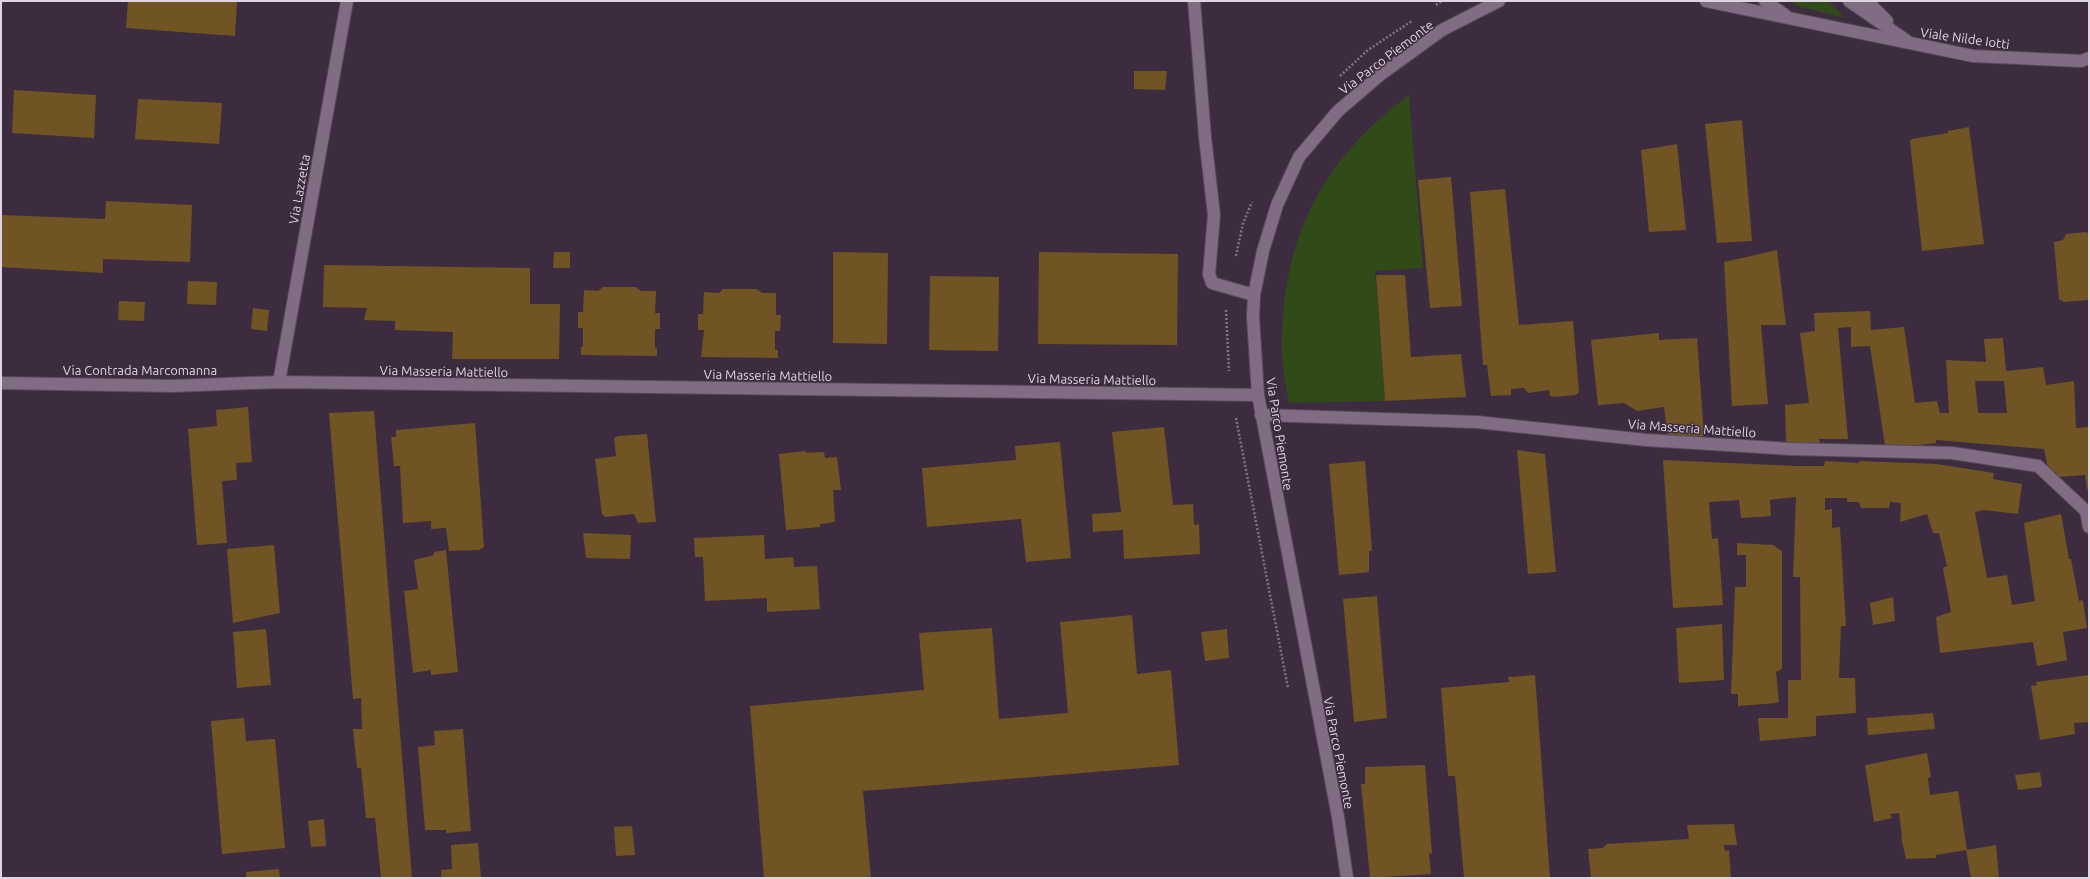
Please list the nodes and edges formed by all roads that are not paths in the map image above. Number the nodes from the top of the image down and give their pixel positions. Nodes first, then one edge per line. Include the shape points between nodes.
1 (347, 1) edge
2 (1194, 1) edge
3 (1499, 1) edge
4 (1706, 1) edge
5 (1764, 1) edge
6 (1849, 1) edge
7 (1867, 1) edge
8 (1790, 19) junction
9 (1911, 44) junction
10 (2089, 58) edge
11 (1254, 295) junction
12 (1, 382) edge
13 (279, 382) junction
14 (1258, 395) junction
15 (1261, 415) junction
16 (2089, 527) edge
17 (1347, 878) edge

1 - 13 street, Via Lazzetta
2 - 11 street via 1214,215 1209,274 1212,283
3 - 11 street, Via Parco Piemonte via 1442,30 1380,75 1338,111 1299,157 1277,204 1263,251
4 - 8 street
5 - 8 street
6 - 9 street, Viale Nilde Iotti
7 - 9 street
8 - 9 street
9 - 10 street, Viale Nilde Iotti via 1973,56 2074,61
11 - 14 street, Via Parco Piemonte
12 - 13 street, Via Contrada Marcomanna via 173,386
13 - 14 street, Via Masseria Mattiello
14 - 15 street, Via Parco Piemonte
15 - 16 street, Via Masseria Mattiello via 1477,422 1646,440 1791,449 1952,453 2038,466 2086,511
15 - 17 street, Via Parco Piemonte

